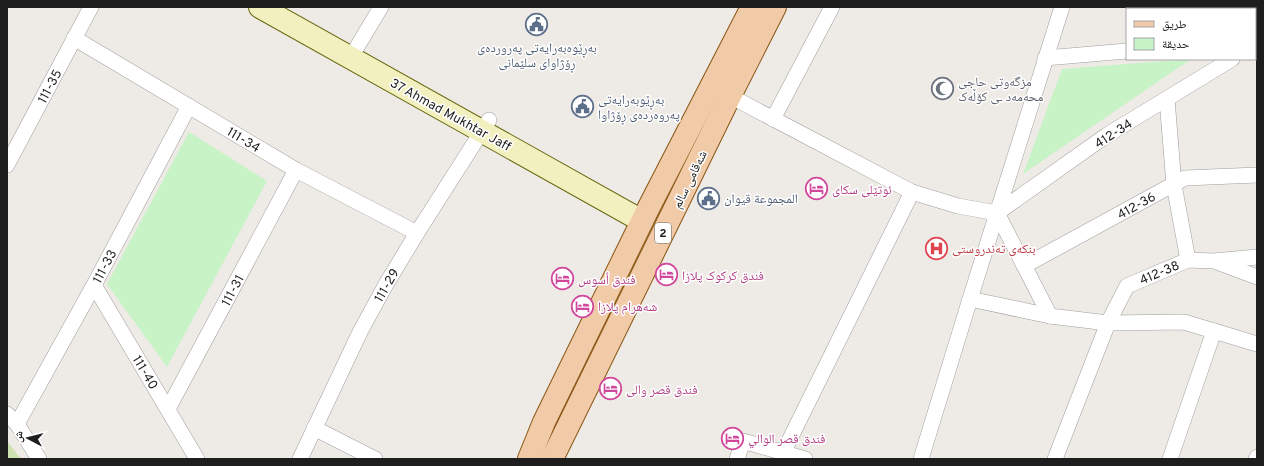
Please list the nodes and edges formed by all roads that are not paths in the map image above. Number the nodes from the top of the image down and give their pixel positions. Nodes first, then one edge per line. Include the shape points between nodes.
1 (91, 7) edge
2 (260, 7) edge
3 (286, 7) edge
4 (381, 7) edge
5 (752, 7) edge
6 (775, 7) edge
7 (832, 7) edge
8 (1062, 7) edge
9 (74, 38) junction
10 (357, 47) junction
11 (1126, 51) edge
12 (1045, 58) junction
13 (1230, 60) edge
14 (730, 96) junction
15 (1167, 99) junction
16 (189, 106) junction
17 (773, 120) junction
18 (486, 126) junction
19 (7, 165) edge
20 (296, 170) junction
21 (1257, 175) edge
22 (1174, 185) junction
23 (912, 192) junction
24 (997, 213) junction
25 (645, 215) junction
26 (417, 233) junction
27 (1257, 257) edge
28 (1188, 260) junction
29 (1214, 261) junction
30 (1024, 266) junction
31 (1257, 277) edge
32 (94, 285) junction
33 (970, 299) junction
34 (1050, 316) junction
35 (1108, 323) junction
36 (1214, 331) junction
37 (1257, 344) edge
38 (168, 409) junction
39 (12, 419) edge
40 (314, 428) junction
41 (784, 453) junction
42 (39, 459) edge
43 (197, 459) edge
44 (300, 459) edge
45 (375, 459) edge
46 (529, 459) edge
47 (552, 459) edge
48 (737, 459) edge
49 (805, 459) edge
50 (921, 459) edge
51 (1055, 459) edge
52 (1170, 459) edge

1 - 9 street, 111-35
2 - 18 street, 37 Ahmad Mukhtar Jaff
3 - 10 street, 37 Ahmad Mukhtar Jaff
4 - 10 street
5 - 25 main road, شەقامی سالم / 2
6 - 14 main road, شەقامی سالم / 2
7 - 17 street
8 - 12 street
9 - 16 street, 111-34
9 - 19 street, 111-35
10 - 18 street, 37 Ahmad Mukhtar Jaff
11 - 12 street
12 - 24 street
13 - 15 street, 412-34
14 - 17 street
14 - 47 main road, شەقامی سالم / 2
15 - 22 street
15 - 24 street, 412-34 via 1107,135
16 - 20 street, 111-34
16 - 32 street, 111-33
17 - 23 street
18 - 25 street, 37 Ahmad Mukhtar Jaff
18 - 26 street, 111-29
20 - 26 street, 111-34
20 - 38 street, 111-31
21 - 22 street, 412-36 via 1185,178
22 - 28 street
22 - 30 street, 412-36
23 - 24 street via 958,206
23 - 41 street
24 - 30 street
24 - 33 street
25 - 46 main road, شەقامی سالم / 2 via 544,422
26 - 40 street, 111-29 via 360,332
27 - 29 street, 412-38
28 - 29 street, 412-38
28 - 35 street, 412-38 via 1127,286
29 - 31 street
30 - 34 street
32 - 38 street, 111-40
32 - 39 street, 111-33
33 - 34 street
33 - 50 street
34 - 35 street
35 - 36 street via 1184,322
35 - 51 street, 412-38
36 - 37 street
36 - 52 street
38 - 43 street, 111-40
39 - 42 street
40 - 44 street, 111-29
40 - 45 street
41 - 48 street via 743,441
41 - 49 street

